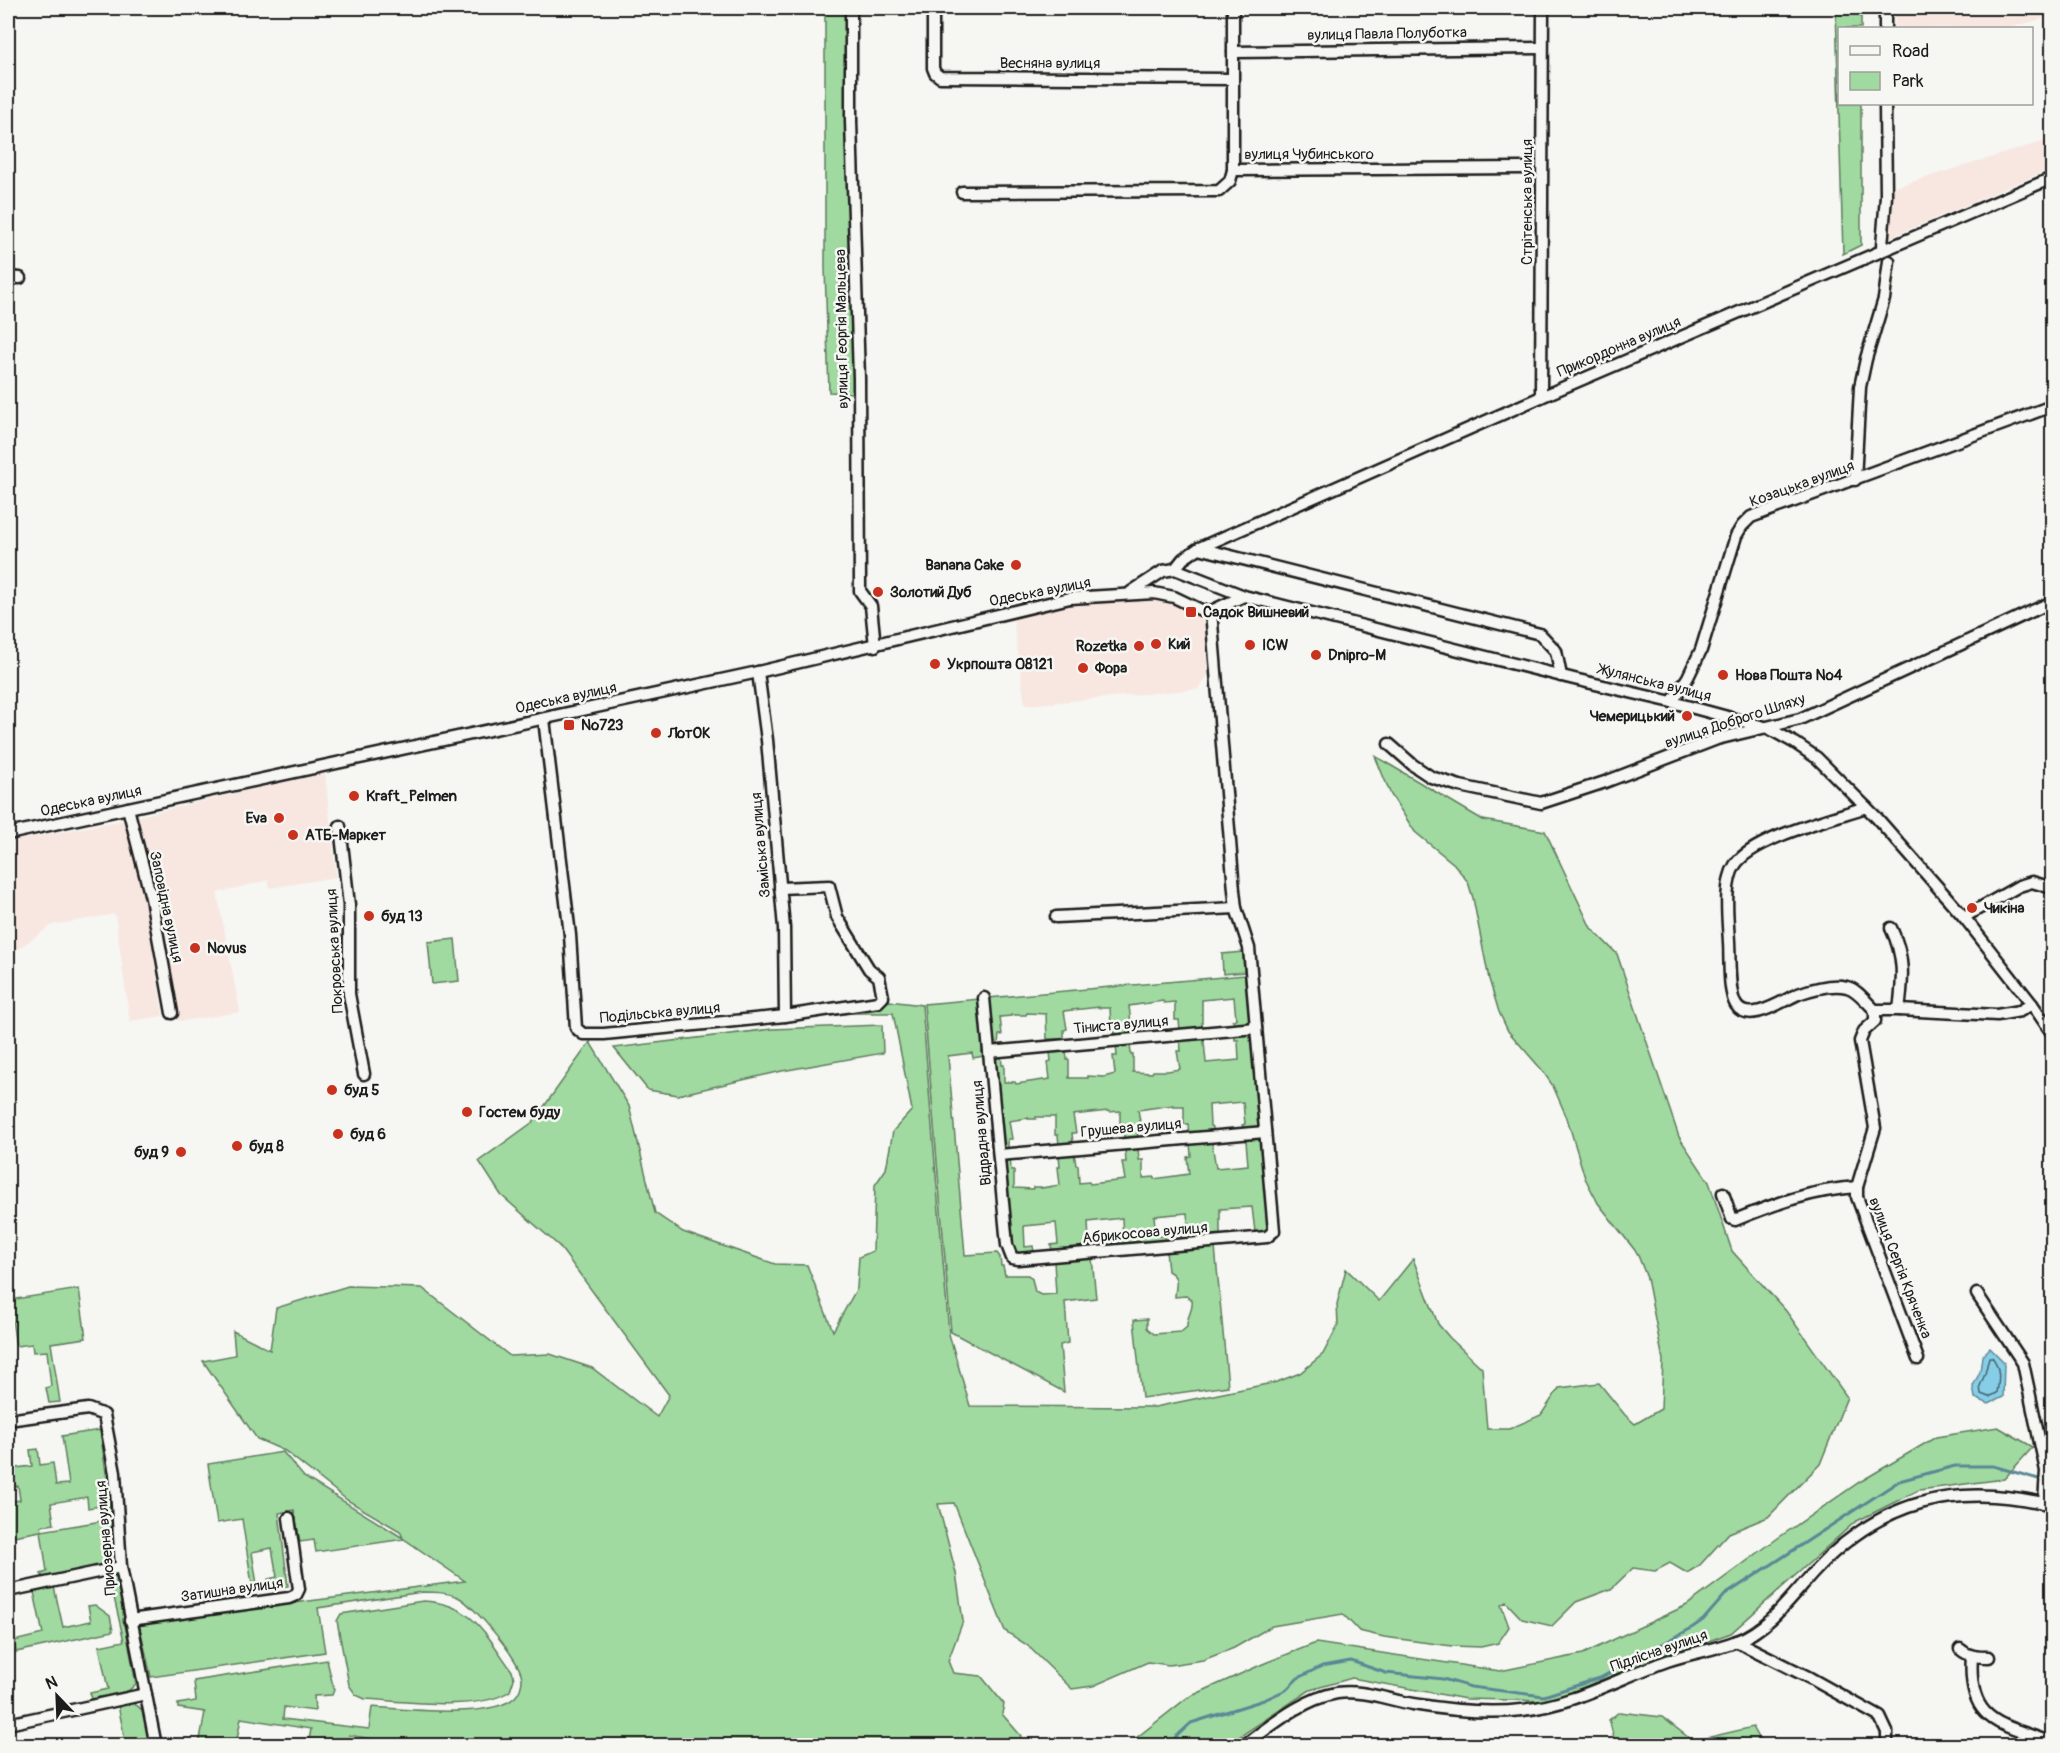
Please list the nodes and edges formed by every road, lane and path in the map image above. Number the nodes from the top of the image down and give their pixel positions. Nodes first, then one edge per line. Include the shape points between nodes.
1 (850, 8) edge
2 (933, 8) edge
3 (1233, 8) edge
4 (1542, 8) edge
5 (1885, 8) edge
6 (1885, 27) edge
7 (1542, 48) junction
8 (1233, 52) junction
9 (1232, 79) junction
10 (1885, 105) edge
11 (1525, 168) dead end
12 (1233, 170) junction
13 (2052, 178) edge
14 (962, 192) dead end
15 (1882, 246) dead end
16 (1889, 261) dead end
17 (8, 277) edge
18 (20, 278) dead end
19 (1541, 397) junction
20 (2052, 406) edge
21 (1855, 480) junction
22 (1199, 548) junction
23 (1174, 569) junction
24 (1158, 575) junction
25 (1218, 587) junction
26 (1130, 593) junction
27 (1163, 594) junction
28 (1244, 596) junction
29 (2052, 602) edge
30 (1214, 610) junction
31 (875, 646) junction
32 (758, 672) junction
33 (1561, 675) junction
34 (1672, 702) junction
35 (544, 718) junction
36 (1768, 728) junction
37 (1389, 744) dead end
38 (1866, 807) junction
39 (128, 808) junction
40 (340, 826) dead end
41 (8, 834) edge
42 (780, 888) junction
43 (2052, 888) edge
44 (1236, 908) junction
45 (1056, 916) dead end
46 (1964, 917) junction
47 (1891, 928) dead end
48 (984, 998) dead end
49 (2032, 1004) junction
50 (1875, 1010) junction
51 (1899, 1010) junction
52 (172, 1012) dead end
53 (785, 1016) junction
54 (1256, 1028) junction
55 (2052, 1033) edge
56 (989, 1052) junction
57 (364, 1074) dead end
58 (1265, 1132) junction
59 (999, 1155) junction
60 (1857, 1187) junction
61 (1723, 1193) dead end
62 (1017, 1259) joint
63 (1977, 1294) dead end
64 (1918, 1359) dead end
65 (8, 1420) edge
66 (2048, 1504) edge
67 (289, 1518) dead end
68 (120, 1567) junction
69 (8, 1591) edge
70 (130, 1620) junction
71 (1736, 1641) junction
72 (1960, 1649) dead end
73 (1972, 1656) junction
74 (1989, 1657) dead end
75 (146, 1694) junction
76 (8, 1724) edge
77 (2052, 1743) edge
78 (156, 1746) edge
79 (1243, 1746) edge
80 (1887, 1746) edge

1 - 31 street, вулиця Георгія Мальцева via 860,591 872,606
2 - 9 street, Весняна вулиця via 933,68 940,77
3 - 8 street
4 - 7 street, Стрітенська вулиця
5 - 6 street
7 - 8 street, вулиця Павла Полуботка
7 - 19 street, Стрітенська вулиця
8 - 9 street
9 - 12 street
10 - 15 street
11 - 12 street, вулиця Чубинського
12 - 14 street, вулиця Чубинського via 1230,181 1219,191
13 - 19 street, Прикордонна вулиця
16 - 21 street via 1884,299 1860,387
17 - 18 street
19 - 22 street, Прикордонна вулиця
20 - 21 street, Козацька вулиця
21 - 34 street, Козацька вулиця via 1764,511 1742,526 1701,650
22 - 23 street, Прикордонна вулиця
22 - 33 street via 1540,634 1556,651
23 - 24 street
23 - 25 street, Жулянська вулиця
24 - 26 street
24 - 27 street via 1157,585
25 - 28 street, Жулянська вулиця
25 - 30 street via 1222,600
26 - 27 street
26 - 31 street, Одеська вулиця via 1042,604
27 - 30 street via 1201,610
28 - 30 street
28 - 33 street, Жулянська вулиця
29 - 36 street, вулиця Доброго Шляху via 1800,719
30 - 44 street
31 - 32 street, Одеська вулиця
32 - 35 street, Одеська вулиця
32 - 42 street, Заміська вулиця
33 - 34 street, Жулянська вулиця
34 - 36 street, Жулянська вулиця
35 - 39 street, Одеська вулиця
35 - 53 street, Подільська вулиця via 570,935 576,1028 583,1034 604,1034
36 - 37 street, вулиця Доброго Шляху via 1717,740 1541,803 1431,777
36 - 38 street, Жулянська вулиця via 1817,758
38 - 46 street, Жулянська вулиця
38 - 50 street via 1767,840 1748,851 1734,866 1728,886 1728,915 1732,990 1741,1010 1758,1013 1799,994 1832,986 1850,987
39 - 41 street, Одеська вулиця
39 - 52 street, Заповідна вулиця via 151,898
40 - 57 street, Покровська вулиця via 349,905 349,994
42 - 53 street, Заміська вулиця
42 - 53 street, Подільська вулиця via 829,886 837,917 869,969 879,977 883,997 878,1002
43 - 46 street via 2032,882 2019,886
44 - 45 street
44 - 54 street via 1249,948
46 - 49 street, Жулянська вулиця
47 - 51 street via 1904,973
48 - 56 street, Відрадна вулиця
49 - 51 street via 2020,1011 1997,1015
49 - 55 street, Жулянська вулиця
50 - 51 street
50 - 60 street, вулиця Сергія Кряченка via 1875,1021 1860,1041 1875,1128
54 - 56 street, Тіниста вулиця
54 - 58 street
56 - 59 street, Відрадна вулиця
58 - 59 street, Грушева вулиця
58 - 62 street, Абрикосова вулиця via 1274,1231 1266,1237
59 - 62 street, Відрадна вулиця via 1007,1245 1012,1258
60 - 61 street, вулиця Сергія Кряченка via 1803,1194 1736,1220 1732,1219
60 - 64 street, вулиця Сергія Кряченка via 1859,1206
63 - 66 street via 2023,1363 2046,1471
65 - 68 street, Приозерна вулиця via 88,1409 104,1414 115,1473
66 - 71 street, Підлісна вулиця via 1999,1496 1953,1496 1883,1516 1839,1548 1754,1633
67 - 70 street, Затишна вулиця via 299,1589 296,1595
68 - 69 street
68 - 70 street, Приозерна вулиця
70 - 75 street, Приозерна вулиця
71 - 79 street, Підлісна вулиця via 1668,1660 1551,1706 1530,1709 1453,1710 1338,1693 1296,1709
71 - 80 street via 1880,1717 1887,1732
72 - 73 street
73 - 74 street
73 - 77 street via 1972,1682 1980,1707 1992,1720
75 - 76 street
75 - 78 street, Приозерна вулиця

